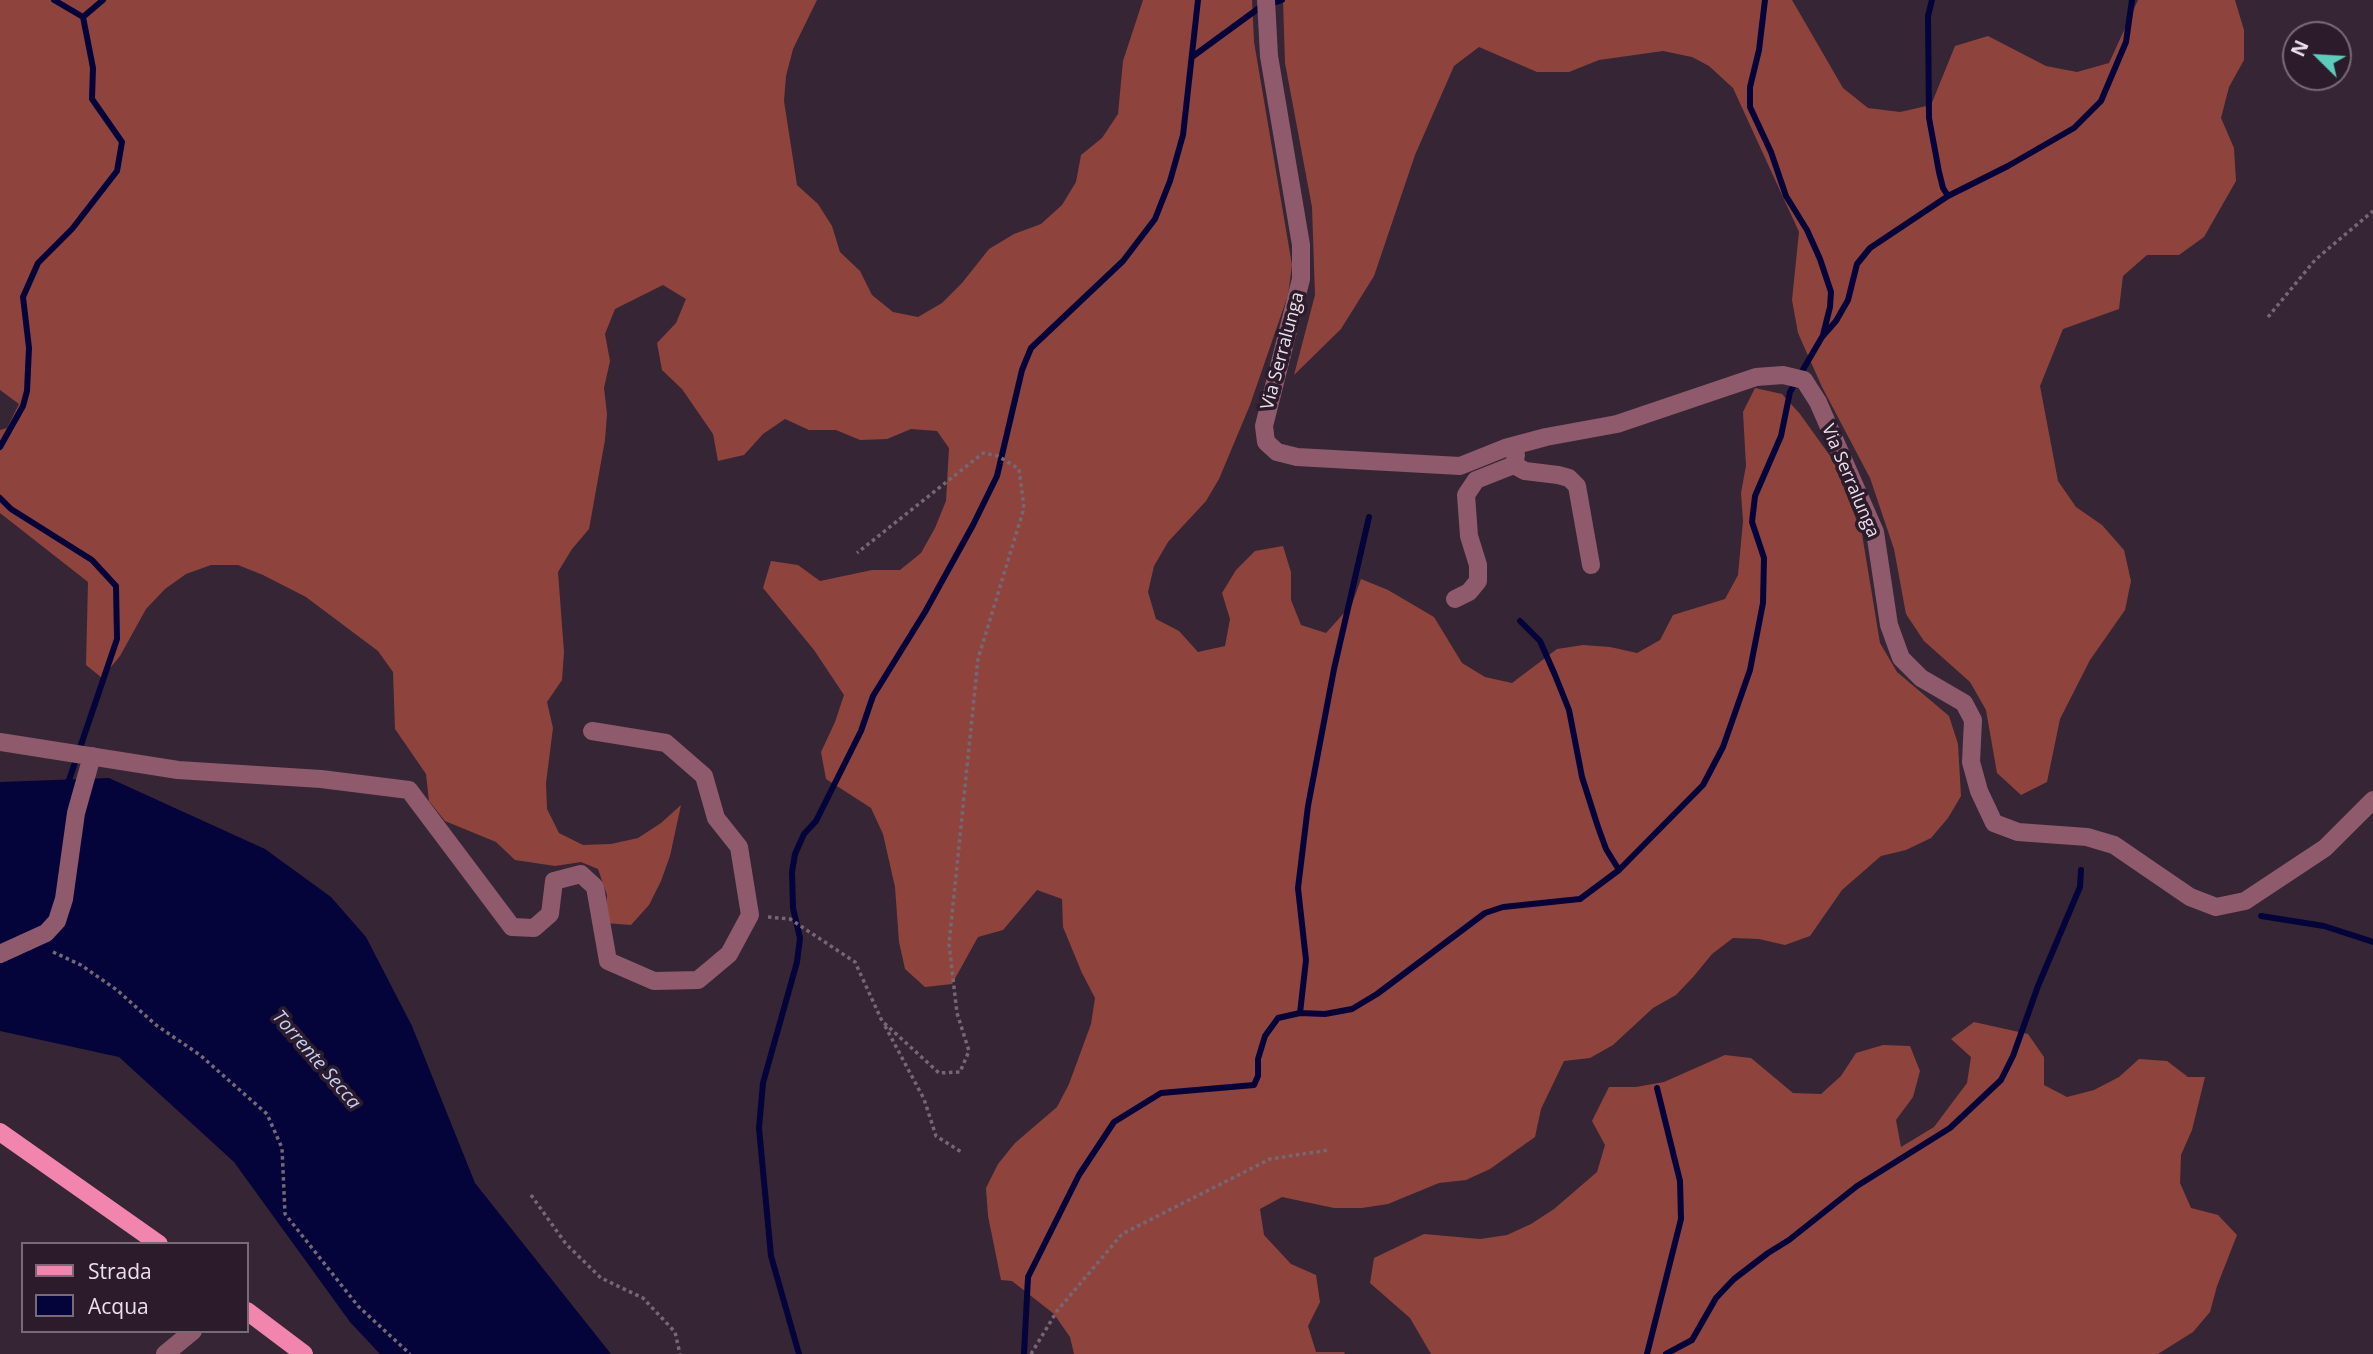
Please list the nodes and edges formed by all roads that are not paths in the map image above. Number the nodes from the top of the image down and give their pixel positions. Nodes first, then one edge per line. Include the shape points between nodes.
1 (1266, 0) edge
2 (1519, 444) junction
3 (1514, 465) junction
4 (1591, 565) dead end
5 (1455, 599) dead end
6 (592, 731) dead end
7 (0, 742) edge
8 (92, 756) junction
9 (2373, 800) edge
10 (0, 954) edge
11 (0, 1132) edge
12 (156, 1242) edge
13 (248, 1312) edge
14 (190, 1333) edge
15 (164, 1354) edge
16 (303, 1354) edge

1 - 2 street, Via Serralunga via 1269,56 1301,245 1301,279 1270,393 1266,442 1277,452 1297,457 1460,466
2 - 3 street
2 - 9 street, Via Serralunga via 1617,424 1756,377 1783,375 1804,380 1875,532 1889,625 1902,659 1921,678 1964,703 1973,720 1971,762 1994,823 2018,832 2087,837 2114,845 2190,897 2216,907 2245,901 2325,848
3 - 4 street via 1569,478 1577,486
3 - 5 street via 1476,480 1466,495 1478,581
6 - 8 street via 666,743 704,776 716,818 738,846 750,915 729,954 698,981 654,981 608,961 595,887 581,874 554,881 550,914 534,928 512,927 409,789 178,770
7 - 8 street
8 - 10 street via 76,813 57,921 46,933
11 - 12 main road
13 - 16 main road
14 - 15 street

